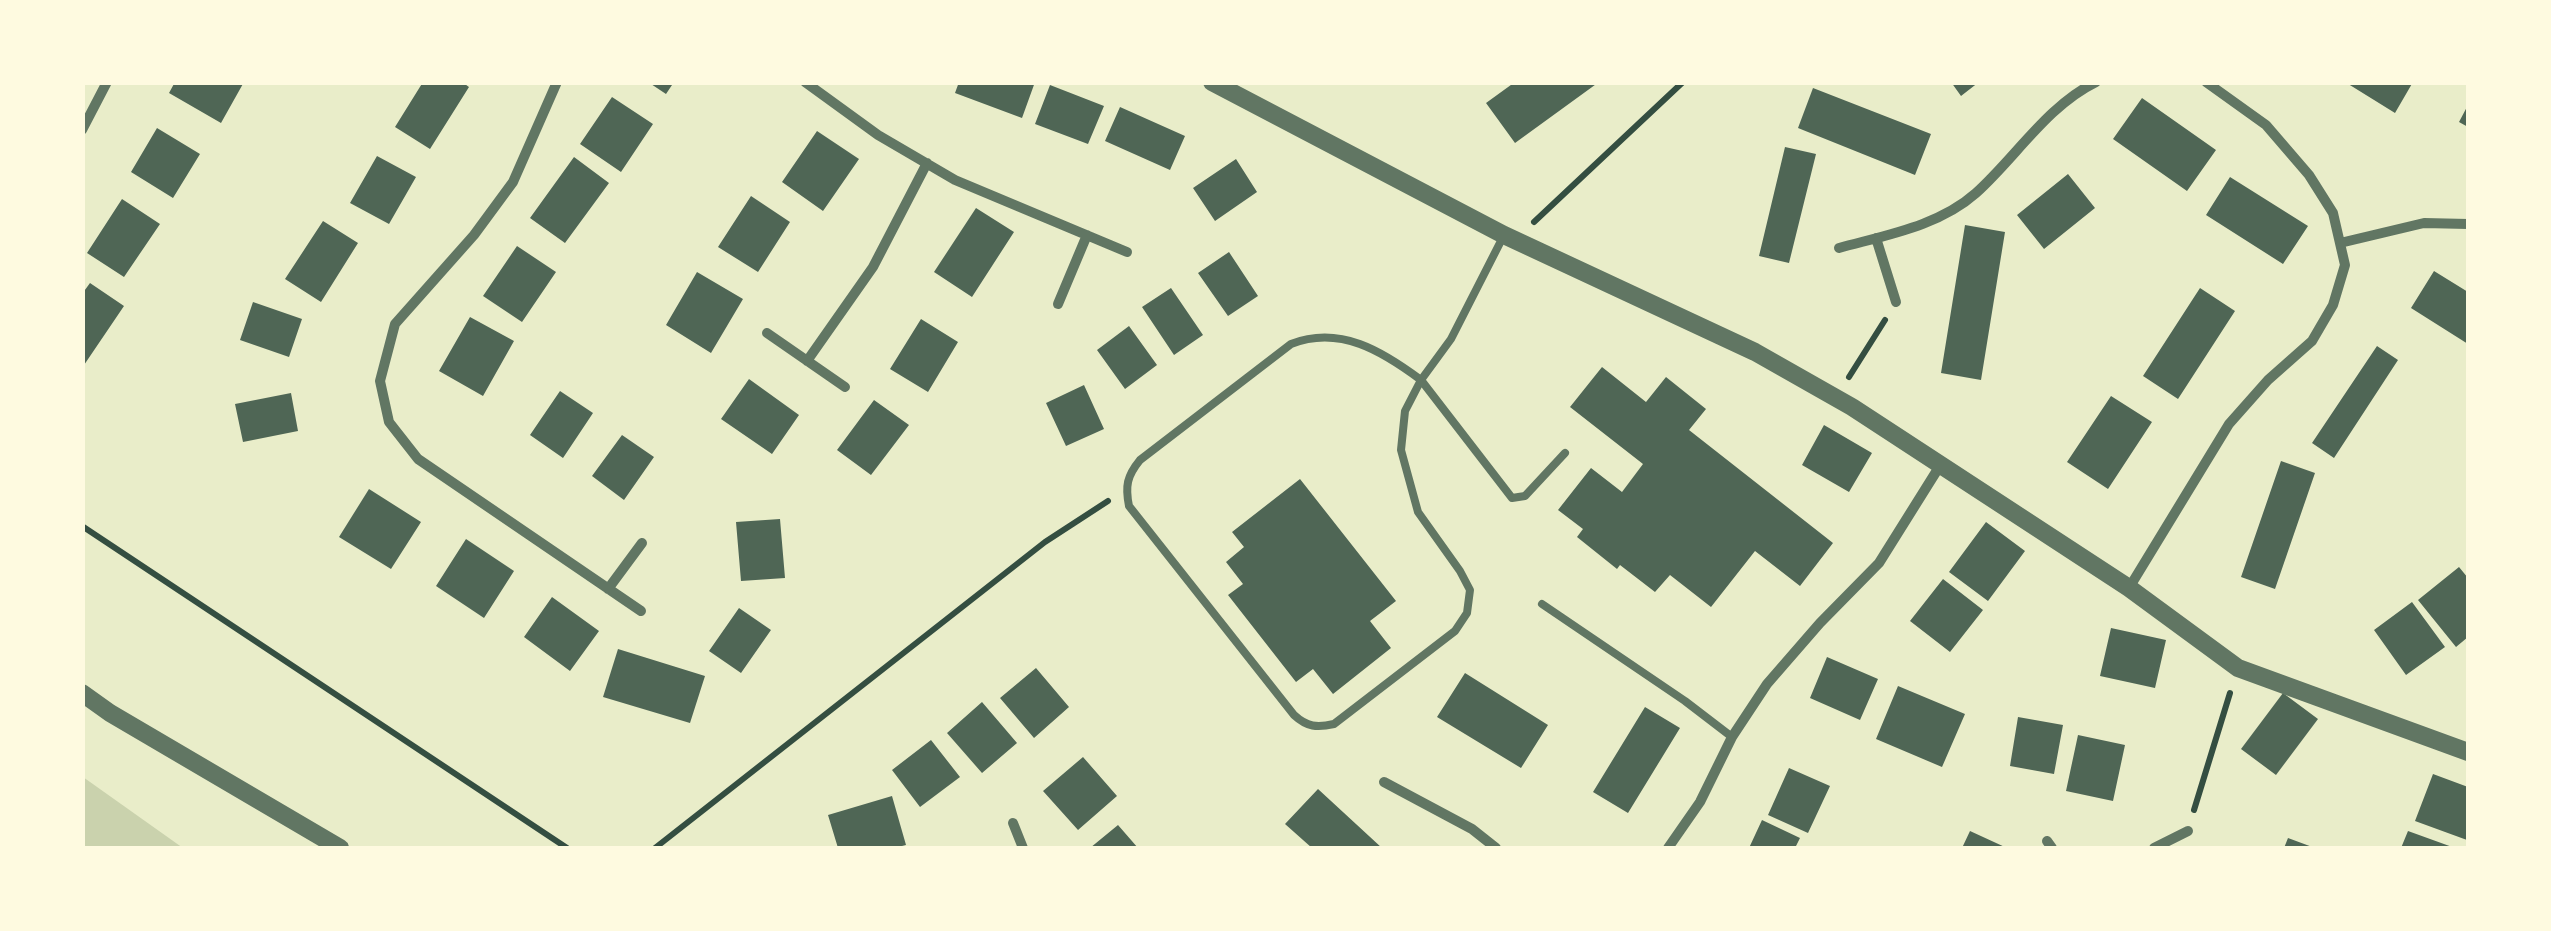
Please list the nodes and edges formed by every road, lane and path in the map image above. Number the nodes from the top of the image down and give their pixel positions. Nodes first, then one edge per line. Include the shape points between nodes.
1 (107, 82) edge
2 (557, 82) edge
3 (805, 82) edge
4 (1212, 82) edge
5 (1684, 82) edge
6 (2096, 82) edge
7 (2206, 82) edge
8 (82, 130) edge
9 (927, 163) junction
10 (2468, 224) edge
11 (1087, 235) junction
12 (1510, 237) junction
13 (1876, 238) junction
14 (2340, 242) junction
15 (1839, 248) dead end
16 (1127, 252) dead end
17 (1896, 302) joint
18 (1058, 304) dead end
19 (767, 334) dead end
20 (807, 361) junction
21 (1421, 380) junction
22 (845, 387) dead end
23 (1836, 398) junction
24 (1565, 453) dead end
25 (1940, 464) junction
26 (1126, 490) junction
27 (82, 526) edge
28 (642, 543) dead end
29 (608, 588) junction
30 (2129, 588) junction
31 (1542, 604) dead end
32 (641, 610) dead end
33 (2238, 668) junction
34 (82, 693) edge
35 (1732, 736) junction
36 (2468, 752) edge
37 (1384, 782) dead end
38 (1014, 823) dead end
39 (2188, 831) joint
40 (340, 848) edge
41 (567, 848) edge
42 (655, 848) edge
43 (1024, 848) edge
44 (1496, 848) edge
45 (1668, 848) edge
46 (2154, 848) edge

1 - 8 street
2 - 29 street via 514,182 395,324 380,381 390,422 418,459
3 - 9 street
4 - 12 street
5 - 12 path
6 - 13 street via 2074,93 1973,195 1929,222
7 - 14 street via 2266,125 2309,175
9 - 11 street
9 - 20 street via 873,267
10 - 14 street via 2424,223
11 - 16 street
11 - 18 street
12 - 21 lane
12 - 23 street via 1755,352
13 - 15 street
13 - 17 street
14 - 30 street via 2341,278 2312,341 2229,424
17 - 23 path
19 - 20 street
20 - 22 street
21 - 24 lane via 1512,498 1525,496
21 - 26 lane via 1388,356 1335,336 1302,340 1140,460
21 - 26 lane via 1404,412 1401,450 1418,512 1470,590 1468,613 1455,631 1334,724 1304,724 1294,715 1129,506
23 - 25 street
25 - 30 street
25 - 35 street via 1879,563 1767,684
26 - 42 path via 1045,542
27 - 41 path
28 - 29 street
29 - 32 street
30 - 33 street
31 - 35 lane
33 - 36 street
33 - 39 path
34 - 40 street
35 - 45 street
37 - 44 street
38 - 43 street
39 - 46 street

